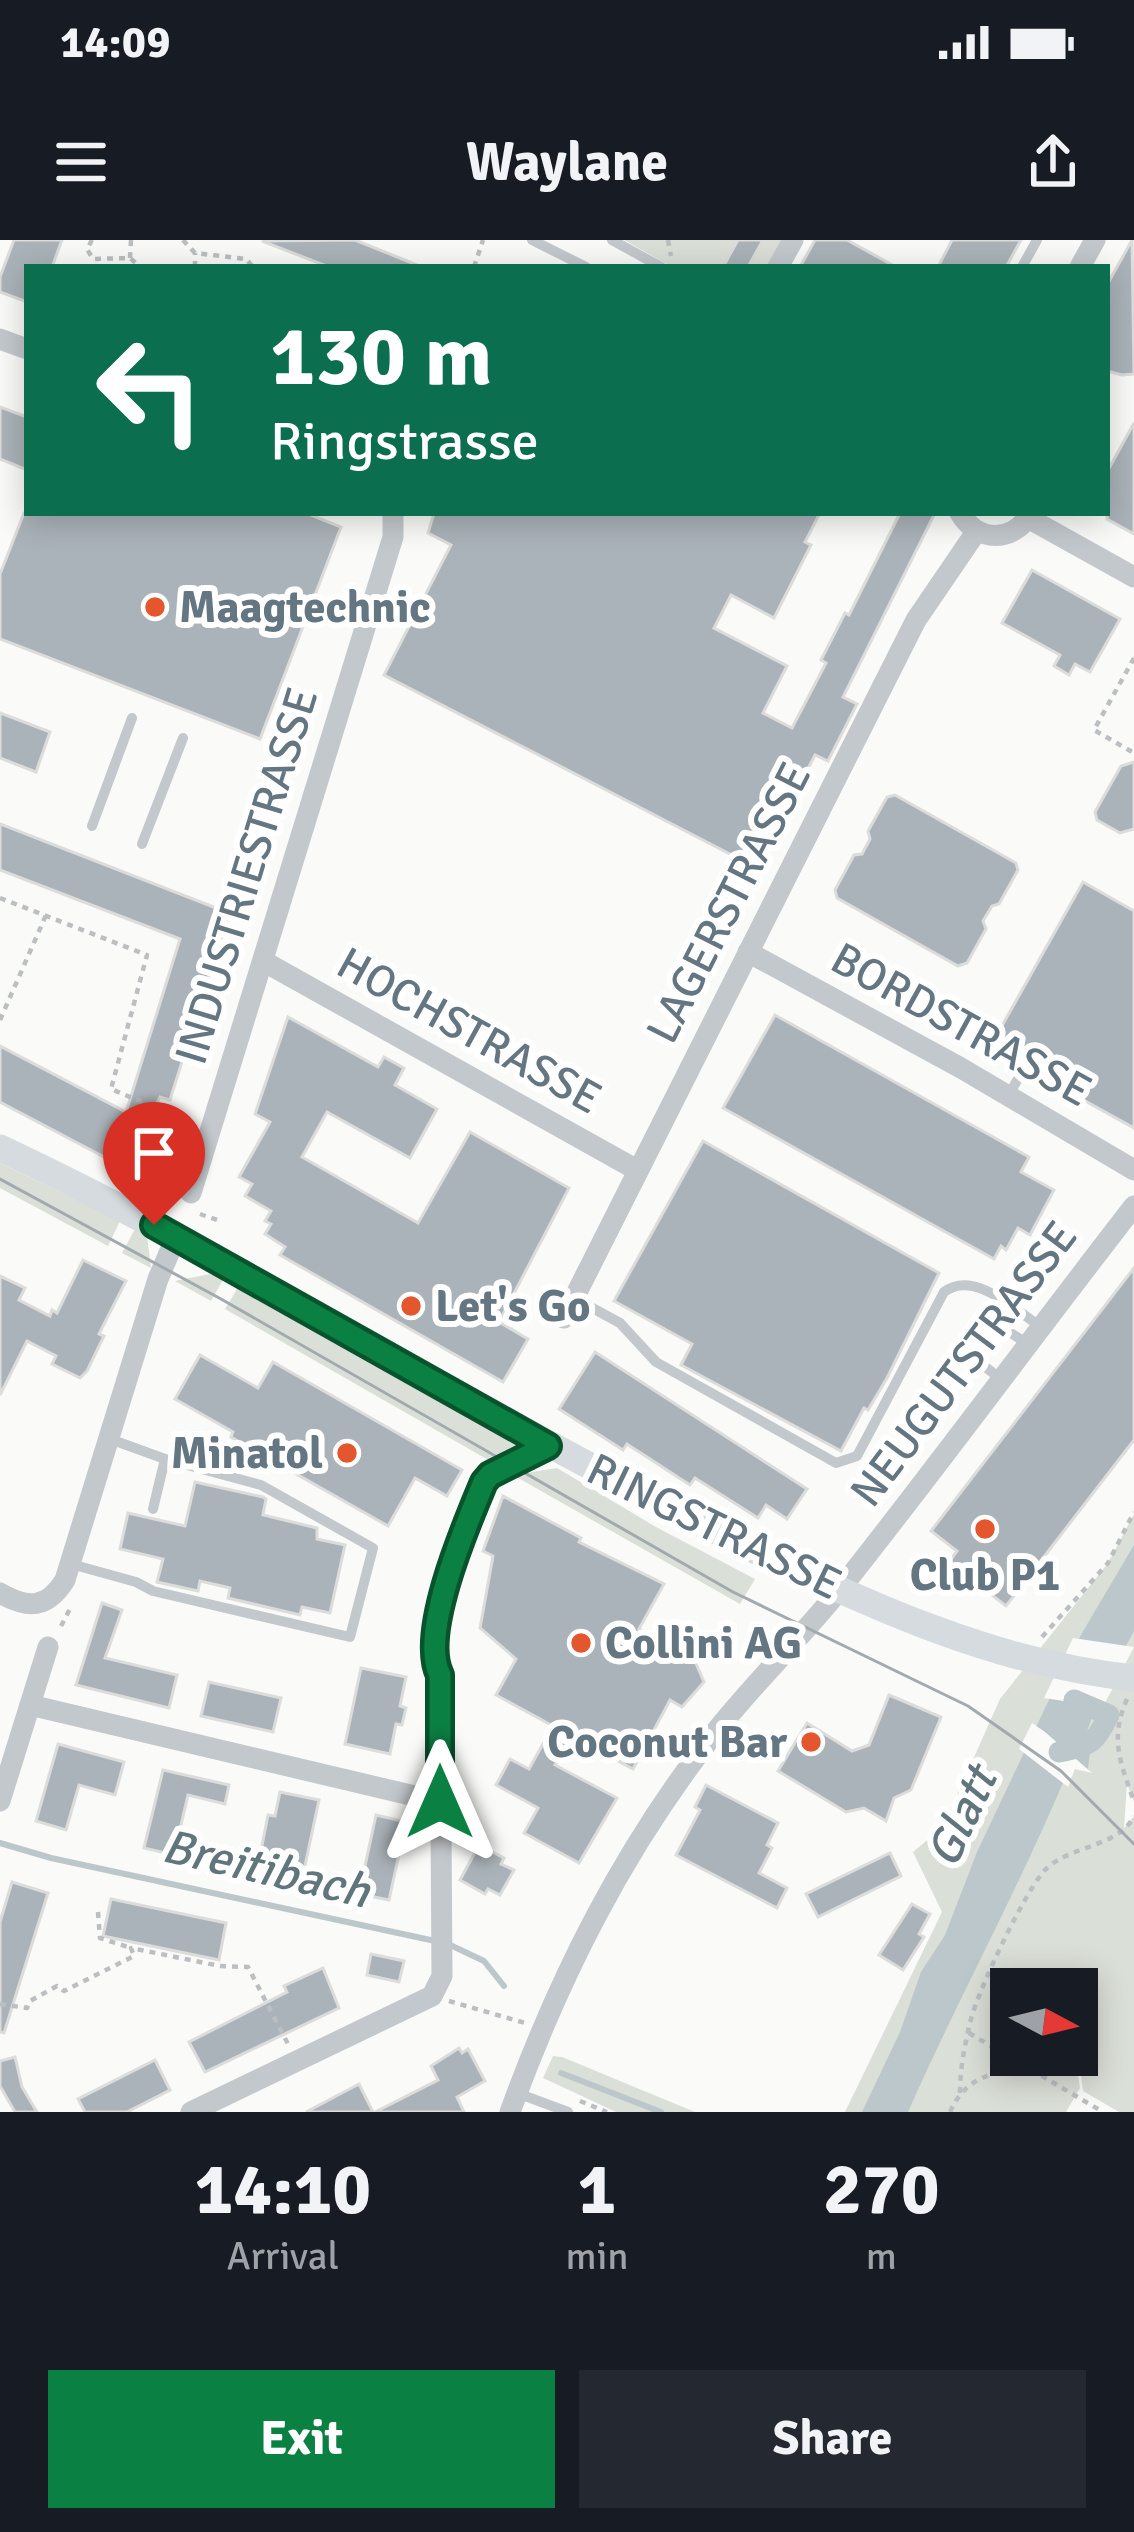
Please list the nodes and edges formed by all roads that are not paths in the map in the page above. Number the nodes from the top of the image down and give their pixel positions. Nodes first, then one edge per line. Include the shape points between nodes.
1 (532, 240) edge
2 (612, 240) edge
3 (580, 264) edge
4 (656, 264) edge
5 (393, 516) edge
6 (963, 516) edge
7 (1030, 516) edge
8 (976, 532) junction
9 (1134, 577) edge
10 (132, 718) dead end
11 (183, 738) dead end
12 (92, 826) dead end
13 (142, 844) dead end
14 (748, 952) junction
15 (262, 961) junction
16 (1025, 1067) dead end
17 (1008, 1096) junction
18 (0, 1148) edge
19 (637, 1170) junction
20 (1134, 1170) edge
21 (191, 1193) dead end
22 (1134, 1206) edge
23 (176, 1237) junction
24 (569, 1308) joint
25 (992, 1321) dead end
26 (1034, 1336) junction
27 (967, 1353) dead end
28 (1001, 1378) junction
29 (110, 1439) junction
30 (548, 1446) junction
31 (165, 1459) junction
32 (153, 1509) dead end
33 (71, 1564) junction
34 (451, 1580) joint
35 (840, 1590) junction
36 (0, 1593) edge
37 (47, 1647) dead end
38 (440, 1675) joint
39 (1134, 1680) edge
40 (30, 1705) junction
41 (0, 1801) edge
42 (440, 1802) junction
43 (514, 2103) edge
44 (191, 2112) edge
45 (568, 2112) edge

1 - 3 lane
2 - 4 lane
5 - 15 street, INDUSTRIESTRASSE
6 - 8 street
7 - 8 street via 999,536
7 - 9 street
8 - 14 street, LAGERSTRASSE via 916,620
10 - 12 lane
11 - 13 lane
14 - 17 street, BORDSTRASSE
14 - 19 street, LAGERSTRASSE
15 - 19 street, HOCHSTRASSE
15 - 21 street, INDUSTRIESTRASSE
16 - 17 lane
17 - 20 street, BORDSTRASSE
18 - 23 main road, RINGSTRASSE
19 - 24 street, LAGERSTRASSE
22 - 26 street, NEUGUTSTRASSE
23 - 29 street
23 - 30 main road, RINGSTRASSE
24 - 26 lane via 620,1323 656,1362 836,1463 856,1456 953,1285 985,1290
25 - 26 lane
26 - 28 street, NEUGUTSTRASSE
27 - 28 lane
28 - 35 street, NEUGUTSTRASSE
29 - 31 lane
29 - 33 street
30 - 34 street via 490,1475
30 - 35 main road, RINGSTRASSE
31 - 32 lane
31 - 33 lane via 262,1485 373,1548 350,1636
33 - 36 street via 44,1604
34 - 38 lane via 436,1620
35 - 39 main road, RINGSTRASSE
35 - 43 street, NEUGUTSTRASSE via 716,1732 644,1830 582,1937
37 - 40 street
38 - 42 street
40 - 41 street
40 - 42 street
42 - 44 street via 442,1976 432,1996
43 - 45 lane

